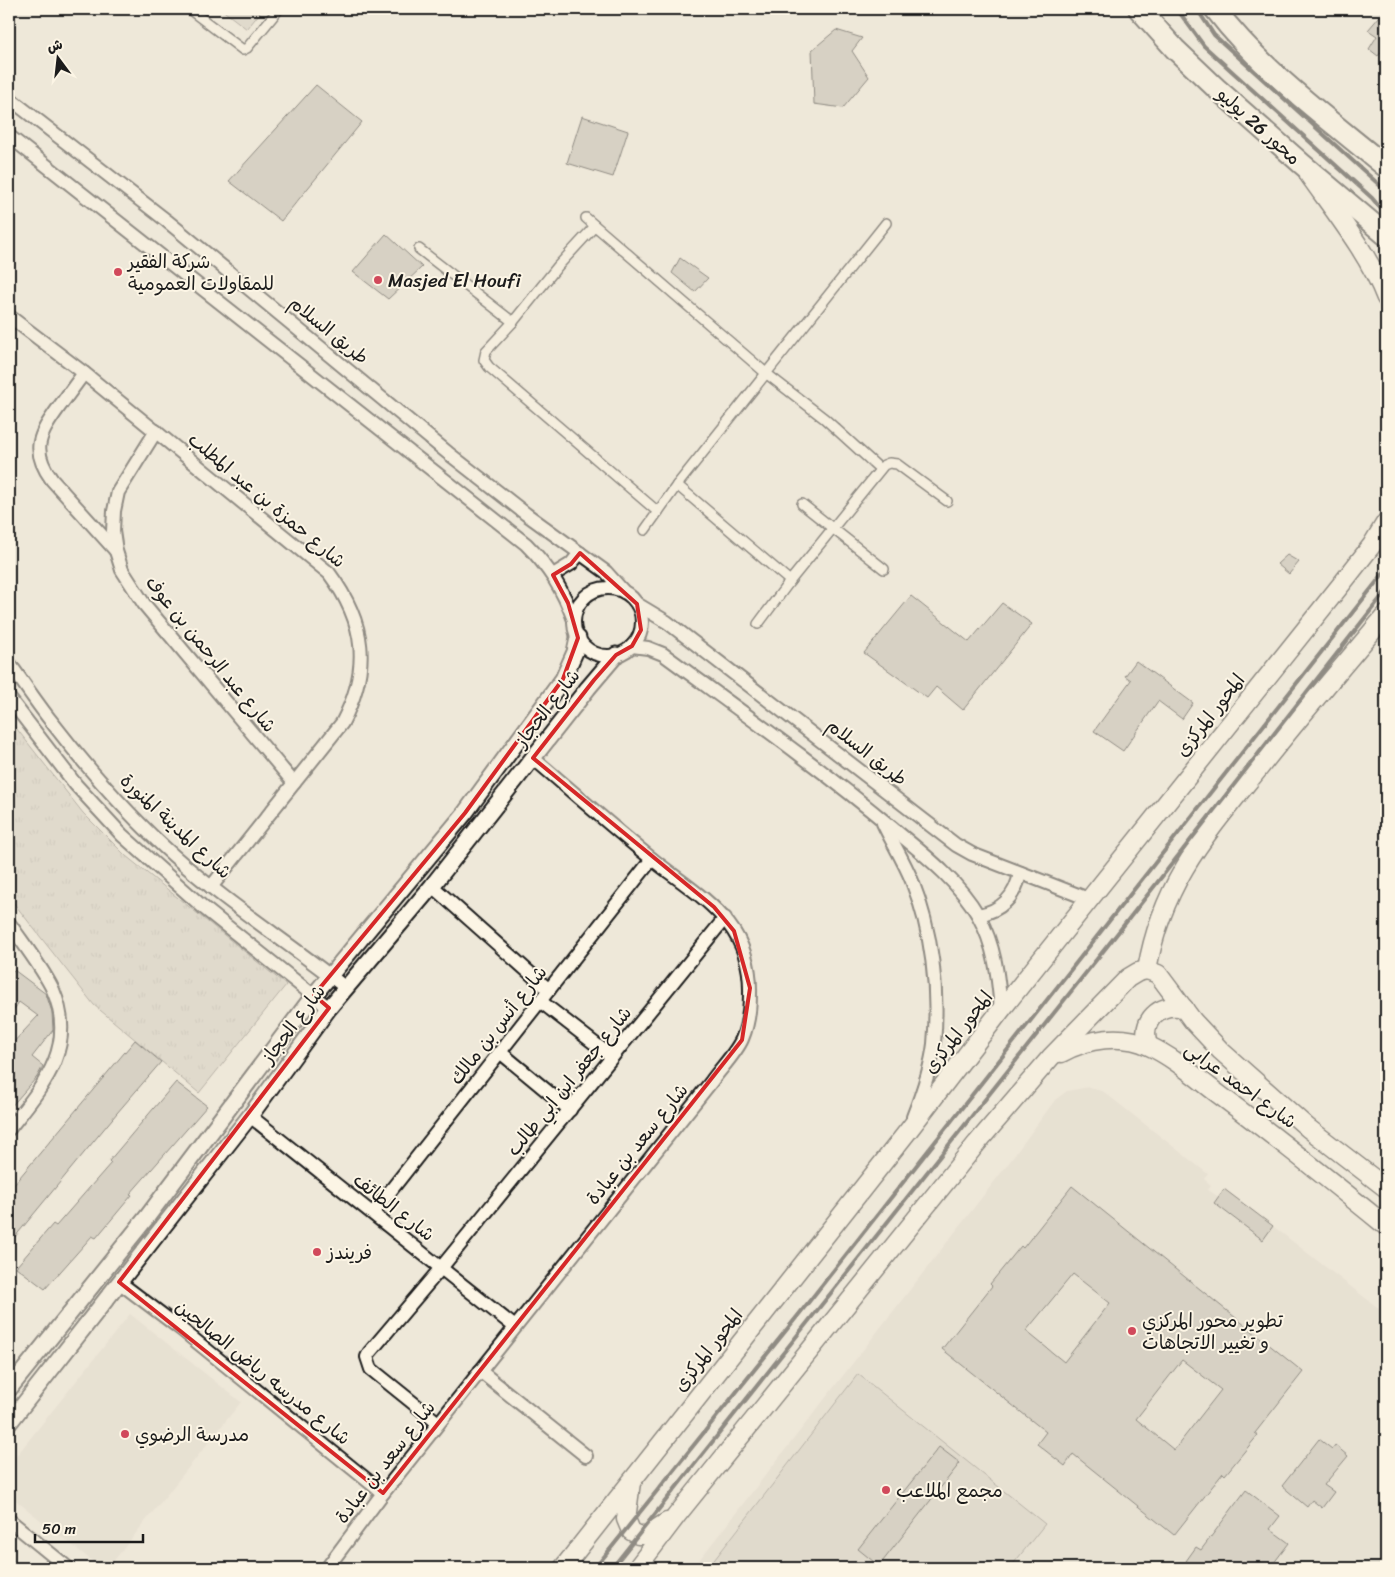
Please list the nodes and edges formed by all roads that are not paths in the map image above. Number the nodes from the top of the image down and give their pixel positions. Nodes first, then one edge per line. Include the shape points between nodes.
1 (189, 9) edge
2 (279, 9) edge
3 (1139, 9) edge
4 (1215, 9) edge
5 (9, 98) edge
6 (9, 136) edge
7 (1302, 164) junction
8 (1386, 167) edge
9 (586, 218) dead end
10 (886, 223) dead end
11 (595, 226) junction
12 (1386, 235) edge
13 (420, 248) dead end
14 (1386, 298) edge
15 (9, 316) edge
16 (513, 322) junction
17 (84, 373) junction
18 (767, 374) junction
19 (156, 432) junction
20 (880, 469) junction
21 (677, 485) junction
22 (947, 501) dead end
23 (802, 504) dead end
24 (658, 512) junction
25 (1386, 522) edge
26 (832, 528) junction
27 (645, 530) dead end
28 (1386, 534) edge
29 (1372, 546) junction
30 (116, 551) junction
31 (580, 553) junction
32 (884, 569) dead end
33 (553, 575) junction
34 (790, 582) junction
35 (624, 592) junction
36 (637, 604) junction
37 (1386, 615) edge
38 (574, 620) junction
39 (758, 624) dead end
40 (578, 638) junction
41 (632, 646) junction
42 (616, 654) junction
43 (9, 663) edge
44 (9, 698) edge
45 (533, 758) junction
46 (294, 784) junction
47 (880, 818) junction
48 (652, 859) junction
49 (1020, 873) junction
50 (432, 886) junction
51 (211, 887) junction
52 (1090, 900) junction
53 (978, 915) junction
54 (725, 918) junction
55 (9, 923) edge
56 (1148, 970) junction
57 (331, 976) junction
58 (346, 988) junction
59 (549, 990) junction
60 (314, 995) junction
61 (540, 1001) junction
62 (329, 1008) junction
63 (1184, 1008) junction
64 (1001, 1010) junction
65 (1148, 1045) junction
66 (500, 1052) junction
67 (612, 1057) junction
68 (1051, 1057) junction
69 (570, 1110) junction
70 (250, 1116) junction
71 (9, 1129) edge
72 (908, 1131) junction
73 (1386, 1188) edge
74 (373, 1213) junction
75 (1386, 1226) edge
76 (441, 1268) junction
77 (119, 1282) junction
78 (516, 1327) junction
79 (480, 1372) junction
80 (9, 1389) edge
81 (9, 1423) edge
82 (438, 1423) junction
83 (586, 1456) dead end
84 (632, 1482) junction
85 (383, 1493) junction
86 (677, 1515) junction
87 (9, 1520) edge
88 (68, 1568) edge
89 (327, 1568) edge
90 (562, 1568) edge
91 (637, 1568) edge

1 - 2 street via 243,50
3 - 7 highway, محور 26 يوليو via 1175,50
4 - 8 highway via 1262,62
5 - 31 street, طريق السلام via 167,221 448,453
6 - 33 street via 526,544
7 - 12 highway, محور 26 يوليو
7 - 14 main road via 1361,251
9 - 11 street
10 - 18 street
11 - 16 street
11 - 18 street
13 - 16 street
15 - 17 street, شارع حمزة بن عبد المطلب
16 - 24 street via 484,354 485,363
17 - 19 street, شارع حمزة بن عبد المطلب
17 - 30 street via 44,428 40,456 52,480
18 - 20 street
18 - 21 street
19 - 30 street, شارع عبد الرحمن بن عوف via 118,492 113,525
19 - 46 street, شارع حمزة بن عبد المطلب via 330,573 351,607 360,646 361,666 356,692 342,723
20 - 22 street via 889,463 897,464
20 - 26 street
21 - 24 street
21 - 34 street
23 - 26 street
24 - 27 street
25 - 29 main road, المحور المركزى
26 - 32 street
26 - 34 street
28 - 29 main road
29 - 52 main road, المحور المركزى
30 - 46 street, شارع عبد الرحمن بن عوف via 122,570 144,604
31 - 33 street via 571,564
31 - 35 street, طريق السلام via 606,572
33 - 38 street
34 - 39 street
35 - 36 street
35 - 38 street via 605,588 587,595 580,602
36 - 41 street via 642,621
36 - 49 street, طريق السلام via 667,622 946,838 972,854
37 - 56 main road via 1196,848 1166,904 1154,936
38 - 40 street
40 - 42 street via 590,651 607,656
40 - 57 street, شارع الحجاز via 571,663 555,691 465,813
41 - 42 street
41 - 47 street via 663,654
42 - 45 street, شارع الحجاز
43 - 51 street, شارع المدينة المنورة via 50,720 110,791 173,855
44 - 60 street via 76,785 122,835 204,908
45 - 48 street, شارع سعد بن عبادة
45 - 50 street, شارع الحجاز
46 - 51 street, شارع حمزة بن عبد المطلب
47 - 53 street via 951,880
47 - 72 street via 912,880 933,965 934,1045 925,1085
48 - 54 street, شارع سعد بن عبادة
48 - 59 street, شارع أنس بن مالك
49 - 52 street, طريق السلام
49 - 53 street via 1016,889 1006,902 993,911
50 - 58 street, شارع الحجاز
50 - 59 street
51 - 57 street, شارع المدينة المنورة
52 - 64 main road, المحور المركزى
53 - 64 street via 994,954
54 - 67 street, شارع جعفر ابن ابي طالب
54 - 78 street, شارع سعد بن عبادة via 734,931 748,968 750,1008 742,1040
55 - 71 street via 53,989 61,1019 59,1050 54,1065
56 - 63 main road, شارع احمد عرابى via 1158,974
56 - 68 main road via 1128,978
57 - 58 street, شارع المدينة المنورة
57 - 60 street, شارع الحجاز
58 - 62 street, شارع الحجاز
59 - 61 street, شارع أنس بن مالك
60 - 62 street
60 - 80 street, شارع الحجاز via 147,1217
61 - 66 street, شارع أنس بن مالك
61 - 67 street
62 - 70 street, شارع الحجاز
63 - 65 main road via 1164,1008 1153,1015 1146,1033
63 - 73 main road, شارع احمد عرابى via 1221,1051 1308,1128
64 - 72 main road, المحور المركزى
65 - 68 main road, شارع احمد عرابى via 1109,1038 1089,1041
65 - 75 main road, شارع احمد عرابى via 1285,1143
66 - 69 street
66 - 74 street, شارع أنس بن مالك
67 - 69 street, شارع جعفر ابن ابي طالب
68 - 86 main road via 977,1143
69 - 76 street, شارع جعفر ابن ابي طالب
70 - 74 street, شارع الطائف
70 - 77 street, شارع الحجاز
72 - 84 main road, المحور المركزى
74 - 76 street, شارع الطائف
76 - 78 street, شارع الطائف
76 - 82 street, شارع جعفر ابن ابي طالب via 367,1357 371,1369
77 - 81 street, شارع الحجاز
77 - 85 street, شارع مدرسه رياض الصالحين
78 - 79 street, شارع سعد بن عبادة
79 - 82 street, شارع سعد بن عبادة
79 - 83 street
82 - 85 street, شارع سعد بن عبادة
84 - 86 main road via 626,1519 634,1533 647,1535
84 - 90 main road, المحور المركزى
85 - 89 street, شارع سعد بن عبادة
86 - 91 main road
87 - 88 street

